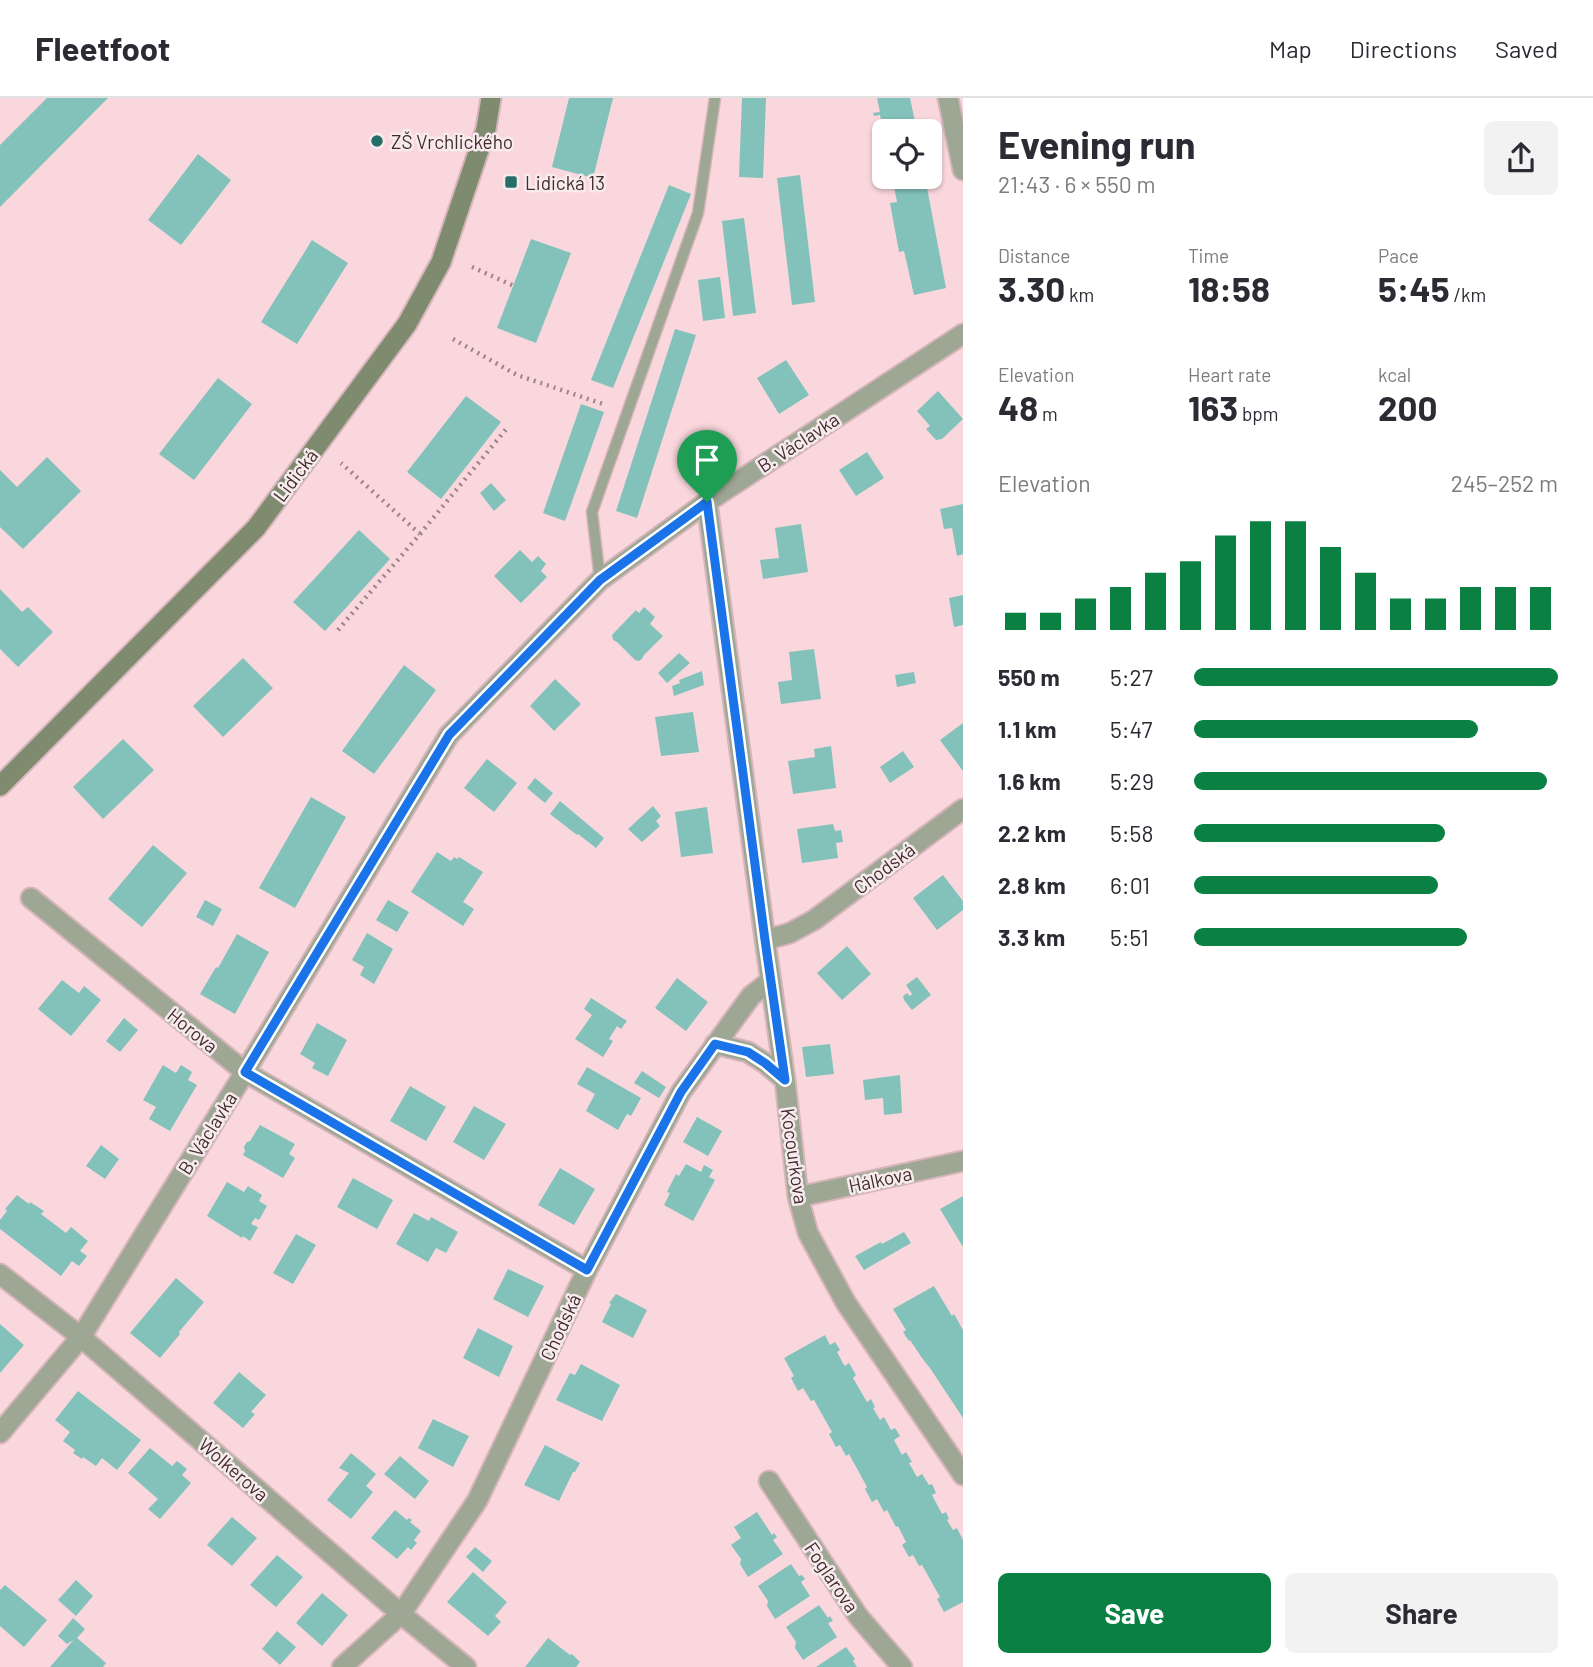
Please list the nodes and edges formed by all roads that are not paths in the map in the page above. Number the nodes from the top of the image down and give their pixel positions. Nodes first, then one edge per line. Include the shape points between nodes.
1 (491, 98) edge
2 (715, 98) edge
3 (948, 98) edge
4 (963, 170) edge
5 (963, 334) edge
6 (707, 502) junction
7 (600, 580) junction
8 (0, 786) edge
9 (963, 809) edge
10 (32, 898) dead end
11 (765, 940) junction
12 (770, 981) junction
13 (715, 1044) junction
14 (245, 1072) junction
15 (785, 1080) junction
16 (963, 1161) edge
17 (798, 1197) junction
18 (587, 1270) junction
19 (0, 1274) edge
20 (81, 1337) junction
21 (0, 1433) edge
22 (963, 1475) edge
23 (769, 1481) dead end
24 (401, 1614) junction
25 (342, 1667) edge
26 (466, 1667) edge
27 (902, 1667) edge

1 - 8 main road, Lidická via 442,262 408,324 256,528
2 - 7 lane via 698,213 593,512
3 - 4 street
5 - 6 street, B. Václavka
6 - 7 street, B. Václavka
6 - 11 street, Kocourkova
7 - 14 street, B. Václavka via 449,735
9 - 11 street, Chodská via 814,920
10 - 14 street, Horova
11 - 12 street, Kocourkova
12 - 13 street, Chodská via 751,996
12 - 15 street, Kocourkova
13 - 15 street via 748,1052
13 - 18 street, Chodská via 681,1092
14 - 18 street, Horova
14 - 20 street, B. Václavka
15 - 17 street, Kocourkova
16 - 17 street, Hálkova
17 - 22 street, Kocourkova via 808,1233 846,1303
18 - 24 street, Chodská via 477,1501
19 - 20 street, Wolkerova
20 - 21 street, B. Václavka
20 - 24 street, Wolkerova
23 - 27 street, Foglarova via 858,1616
24 - 25 street, Chodská
24 - 26 street, Wolkerova

